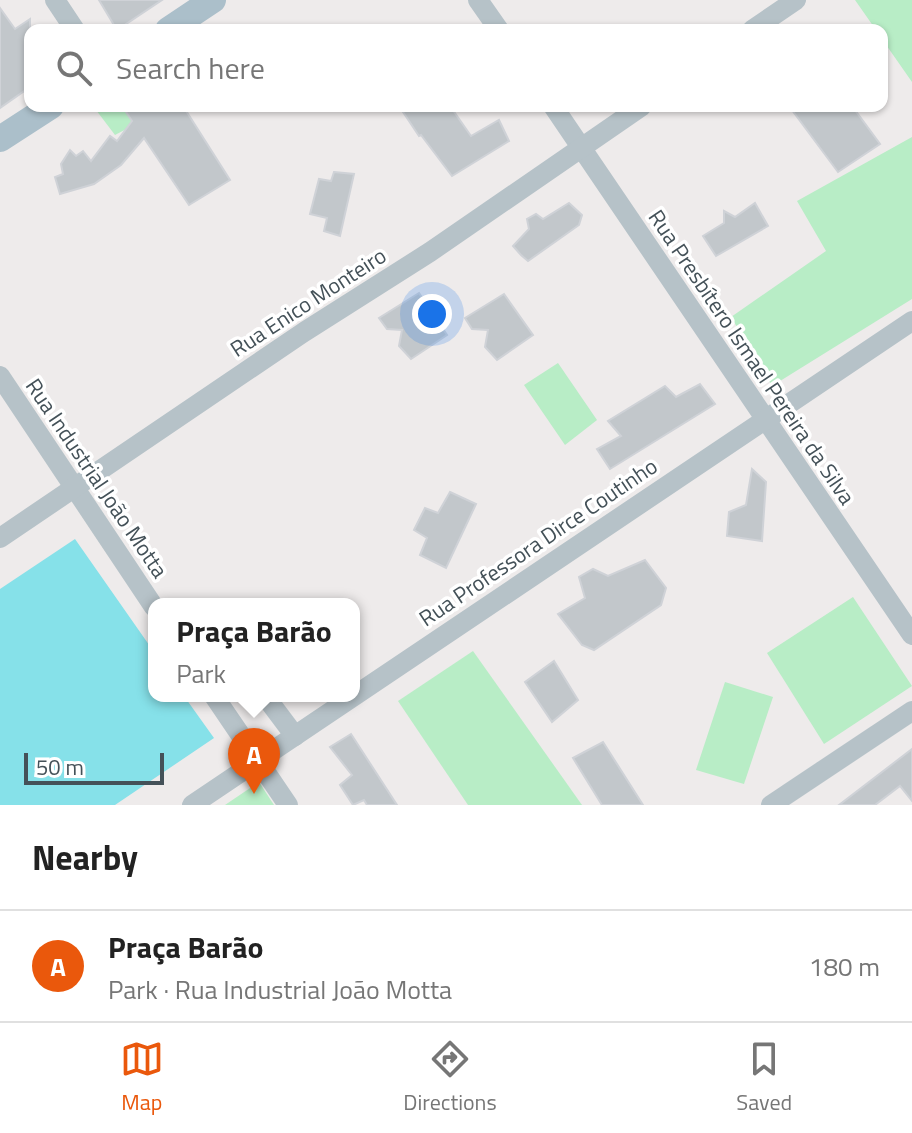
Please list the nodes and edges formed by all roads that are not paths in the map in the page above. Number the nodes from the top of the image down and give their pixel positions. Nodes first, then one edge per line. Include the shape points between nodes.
1 (55, 0) edge
2 (213, 0) edge
3 (478, 0) edge
4 (796, 0) edge
5 (71, 24) edge
6 (177, 24) edge
7 (495, 24) edge
8 (761, 24) edge
9 (42, 112) edge
10 (557, 112) edge
11 (633, 112) edge
12 (0, 139) edge
13 (581, 147) junction
14 (912, 321) edge
15 (0, 376) edge
16 (764, 418) junction
17 (74, 487) junction
18 (0, 538) edge
19 (148, 598) edge
20 (912, 635) edge
21 (360, 692) edge
22 (218, 702) edge
23 (345, 702) edge
24 (270, 703) edge
25 (912, 711) edge
26 (295, 736) junction
27 (258, 761) junction
28 (192, 805) edge
29 (288, 805) edge
30 (771, 805) edge

1 - 5 street
2 - 6 main road
3 - 7 street
4 - 8 street
9 - 12 main road
10 - 13 street, Rua Presbítero Ismael Pereira da Silva
11 - 13 street, Rua Enico Monteiro
13 - 16 street, Rua Presbítero Ismael Pereira da Silva
13 - 17 street, Rua Enico Monteiro
14 - 16 street, Rua Professora Dirce Coutinho
15 - 17 street, Rua Industrial João Motta
16 - 20 street, Rua Presbítero Ismael Pereira da Silva
16 - 21 street, Rua Professora Dirce Coutinho
17 - 18 street, Rua Enico Monteiro
17 - 19 street, Rua Industrial João Motta
22 - 27 street
23 - 26 street, Rua Professora Dirce Coutinho
24 - 26 street
25 - 30 street
26 - 27 street, Rua Professora Dirce Coutinho
27 - 28 street, Rua Professora Dirce Coutinho
27 - 29 street

